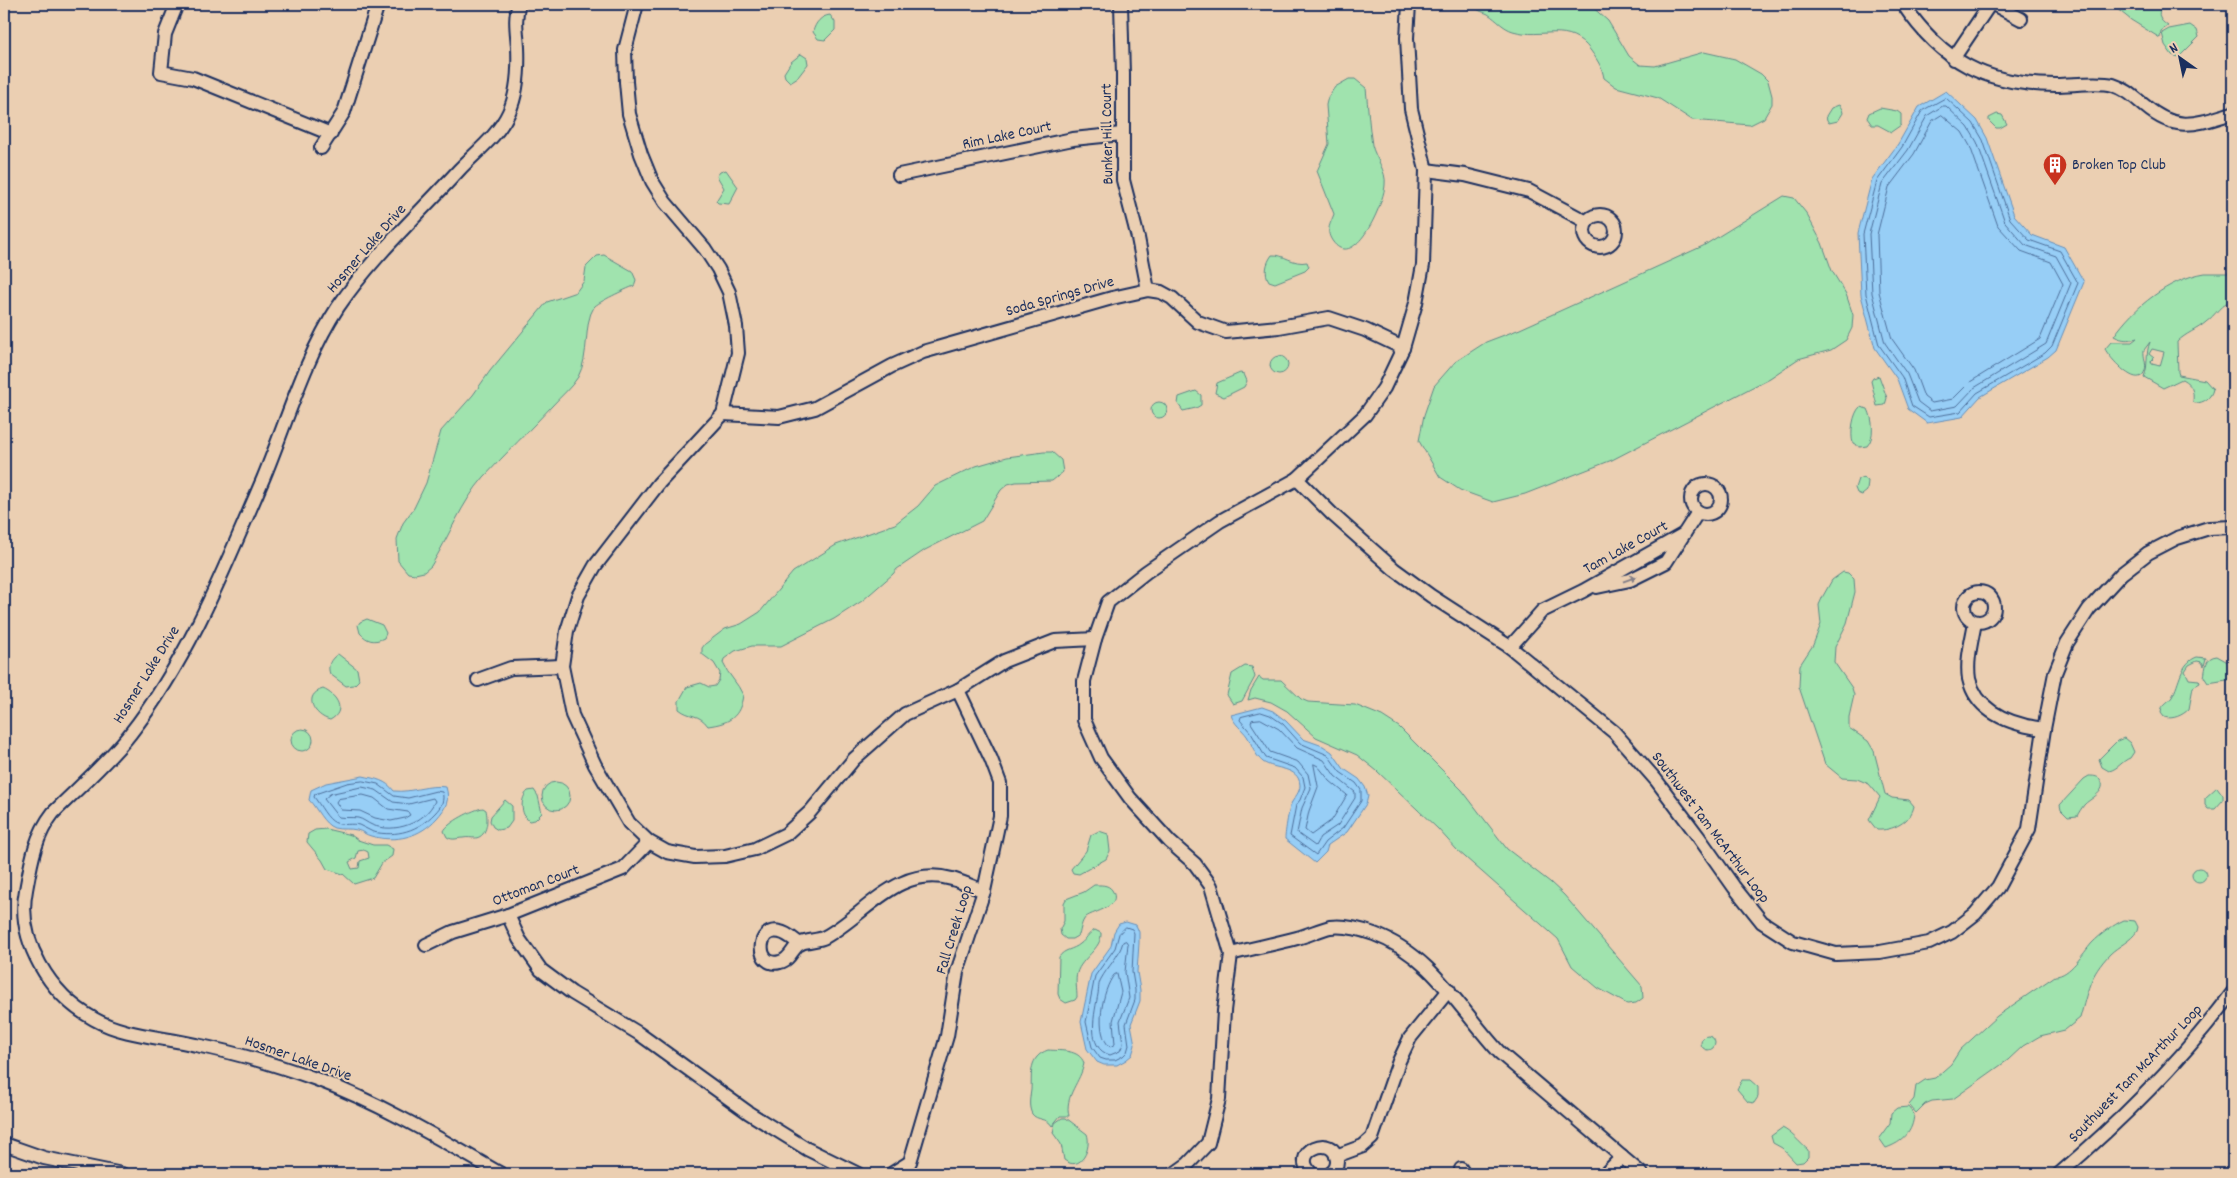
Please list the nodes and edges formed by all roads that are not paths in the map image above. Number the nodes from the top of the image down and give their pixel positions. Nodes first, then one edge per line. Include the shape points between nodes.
1 (176, 4) edge
2 (378, 4) edge
3 (519, 4) edge
4 (637, 4) edge
5 (1121, 4) edge
6 (1409, 4) edge
7 (1903, 4) edge
8 (1991, 4) edge
9 (2021, 19) dead end
10 (1953, 59) junction
11 (2233, 113) edge
12 (331, 134) junction
13 (1122, 134) junction
14 (321, 148) dead end
15 (1426, 170) junction
16 (900, 175) dead end
17 (1587, 222) dead end
18 (1148, 290) junction
19 (1403, 348) junction
20 (723, 414) junction
21 (1297, 479) junction
22 (1698, 512) dead end
23 (2233, 527) edge
24 (1975, 622) dead end
25 (1095, 639) junction
26 (1510, 647) junction
27 (562, 666) junction
28 (478, 680) dead end
29 (958, 690) junction
30 (2044, 729) junction
31 (649, 842) junction
32 (984, 890) junction
33 (508, 915) junction
34 (800, 944) dead end
35 (426, 945) dead end
36 (1231, 954) junction
37 (1449, 990) junction
38 (2233, 992) edge
39 (4, 1144) edge
40 (1336, 1156) junction
41 (1622, 1157) junction
42 (122, 1174) edge
43 (501, 1174) edge
44 (858, 1174) edge
45 (891, 1174) edge
46 (1174, 1174) edge
47 (1312, 1174) edge
48 (1330, 1174) edge
49 (1605, 1174) edge
50 (1642, 1174) edge
51 (2059, 1174) edge

1 - 12 street via 165,34 162,72 193,78
2 - 12 street via 344,112
3 - 43 street, Hosmer Lake Drive via 516,90 508,114 495,134 400,233 337,309 315,350 203,615 155,699 129,736 42,827 33,850 23,904 25,929 41,966 73,1005 94,1019 121,1030 246,1057 317,1080 420,1126
4 - 20 street via 625,50 629,114 641,154 665,202 718,269 728,292 736,326 738,353
5 - 13 street, Bunker Hill Court
6 - 15 street via 1407,38 1411,109
7 - 10 street via 1932,41
8 - 9 street
8 - 10 street
10 - 11 street via 1981,73 2018,84 2111,85 2128,92 2161,118 2184,126
12 - 14 street
13 - 16 street, Rim Lake Court via 1073,140
13 - 18 street, Bunker Hill Court via 1123,180
15 - 17 street via 1465,175 1529,191
15 - 19 street via 1423,265
18 - 19 street via 1172,298 1198,322 1226,332 1329,318
18 - 20 street, Soda Springs Drive via 923,352 816,408 780,417
19 - 21 street via 1384,388 1365,415
20 - 27 street via 659,483 595,566 578,596 567,632
21 - 25 street via 1220,521 1108,602
21 - 26 street, Southwest Tam McArthur Loop via 1394,569
22 - 26 street, Tam Lake Court via 1684,534 1542,611
23 - 30 street, Southwest Tam McArthur Loop via 2209,528 2177,538 2148,553 2122,574 2089,609 2067,643 2055,673
24 - 30 street via 1969,658 1970,679 1975,693 2000,718 2019,726
25 - 29 street via 1055,641 1004,661
25 - 36 street via 1084,681 1084,720 1101,758 1130,798 1195,864 1211,886
26 - 30 street, Southwest Tam McArthur Loop via 1614,732 1656,780 1762,922 1793,942 1836,954 1880,952 1929,943 1952,932 1975,914 1998,887 2029,829
27 - 28 street via 511,668
27 - 31 street via 572,715 592,759 629,823
29 - 31 street via 905,714 854,759 810,812 786,834 755,849 725,856 695,857 668,852
29 - 32 street, Fall Creek Loop via 1000,783 1000,816
31 - 33 street, Ottoman Court via 623,869
32 - 34 street via 950,878 920,876 900,882 824,938
32 - 45 street, Fall Creek Loop via 957,972 947,1036 910,1162
33 - 35 street, Ottoman Court via 453,932
33 - 44 street via 519,939 541,970 572,993 638,1033 757,1118 807,1149
36 - 37 street via 1331,927 1357,928 1390,940 1425,964
36 - 46 street via 1219,1099 1208,1143
37 - 40 street via 1410,1038 1372,1138 1363,1146
37 - 41 street via 1500,1052
38 - 51 street, Southwest Tam McArthur Loop via 2183,1053 2092,1146
39 - 42 street via 44,1158
40 - 47 street via 1325,1146 1311,1150 1305,1164
40 - 48 street via 1335,1171
41 - 49 street
41 - 50 street

